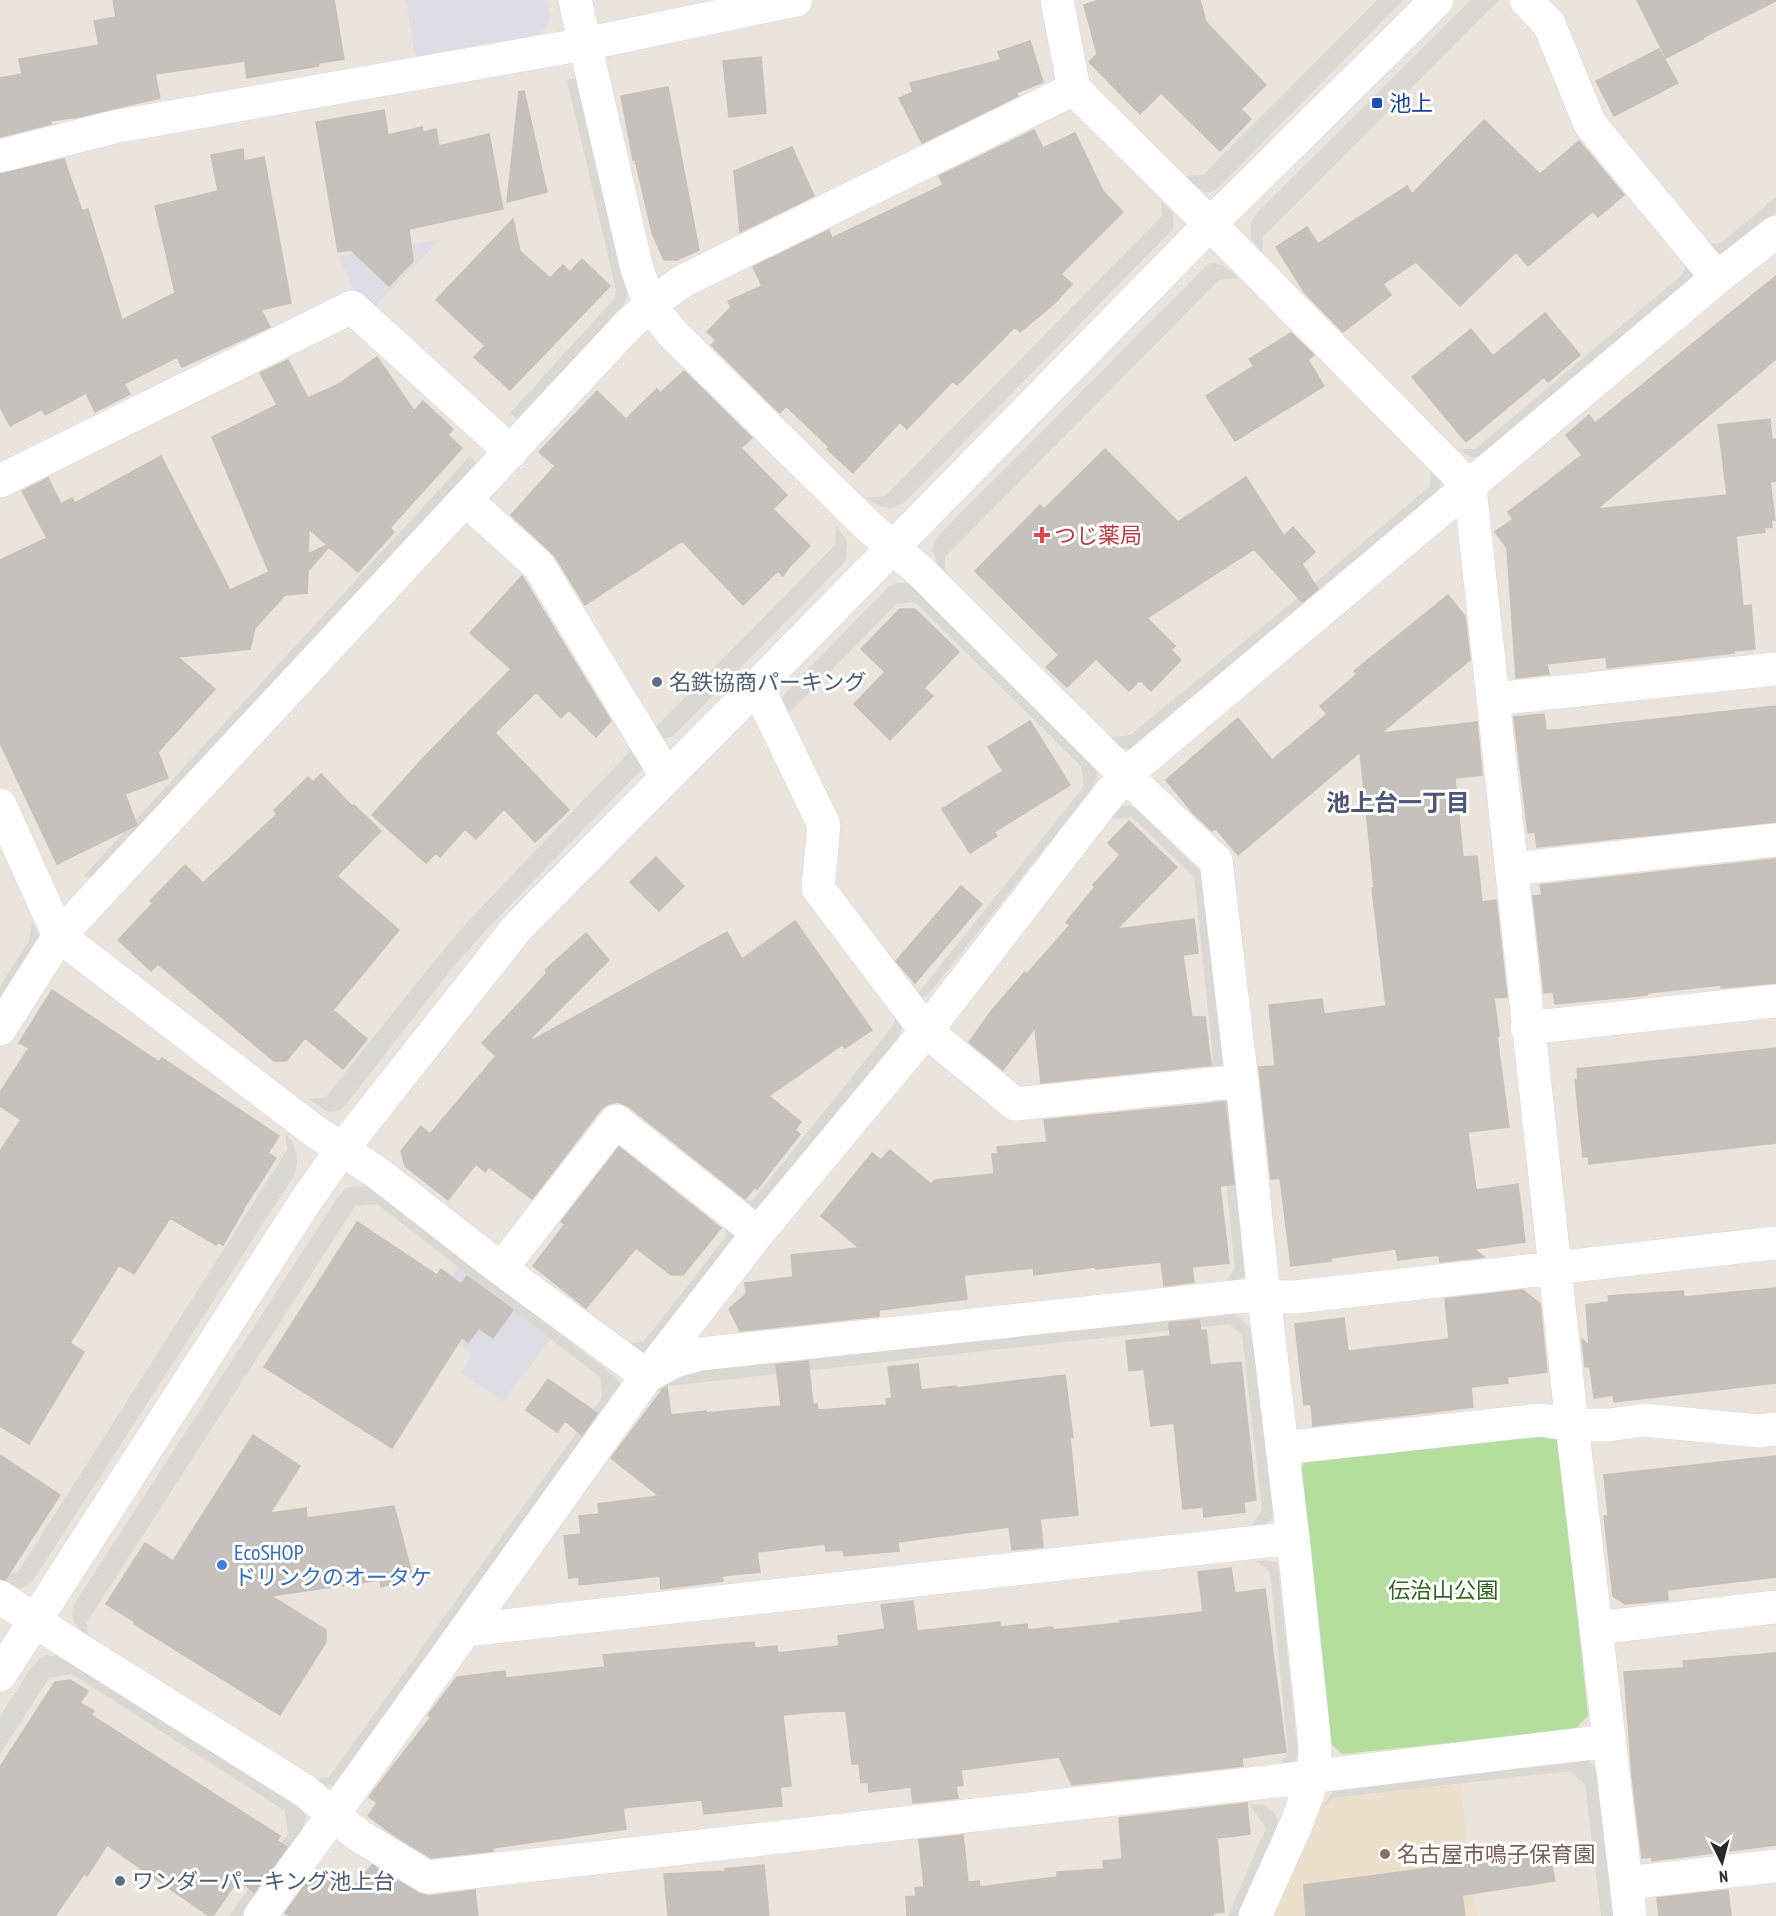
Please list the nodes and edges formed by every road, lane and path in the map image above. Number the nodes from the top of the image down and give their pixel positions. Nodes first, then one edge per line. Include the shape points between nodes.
1 (575, 0) edge
2 (796, 0) edge
3 (1057, 0) edge
4 (1437, 0) edge
5 (1526, 0) edge
6 (585, 44) junction
7 (1074, 89) junction
8 (0, 156) edge
9 (1210, 224) junction
10 (1776, 232) edge
11 (1717, 278) junction
12 (650, 305) junction
13 (511, 452) junction
14 (0, 481) edge
15 (1470, 487) junction
16 (466, 500) junction
17 (891, 548) junction
18 (1776, 669) edge
19 (757, 686) junction
20 (1494, 699) junction
21 (1125, 775) junction
22 (667, 777) junction
23 (0, 805) edge
24 (1776, 840) edge
25 (1512, 868) junction
26 (59, 936) junction
27 (1776, 1001) edge
28 (1527, 1028) junction
29 (0, 1029) edge
30 (926, 1031) junction
31 (1242, 1081) junction
32 (343, 1148) junction
33 (758, 1233) junction
34 (1776, 1243) edge
35 (1555, 1267) junction
36 (501, 1269) junction
37 (1264, 1297) junction
38 (647, 1376) junction
39 (1572, 1425) junction
40 (1776, 1429) edge
41 (1282, 1448) junction
42 (1293, 1538) junction
43 (0, 1597) edge
44 (1776, 1607) edge
45 (35, 1620) junction
46 (1596, 1628) junction
47 (467, 1630) junction
48 (0, 1676) edge
49 (1609, 1741) junction
50 (1314, 1776) junction
51 (333, 1815) junction
52 (1776, 1866) edge
53 (1627, 1883) junction
54 (260, 1916) edge
55 (1255, 1916) edge
56 (1630, 1916) edge

1 - 6 street
2 - 6 street
3 - 7 street
4 - 9 street
5 - 11 street via 1549,24 1590,124
6 - 8 street via 114,127
6 - 12 street via 637,269
7 - 9 street
7 - 12 street via 683,281
9 - 15 street
9 - 17 street
10 - 11 street
11 - 15 street
12 - 13 street
12 - 17 street via 671,332
13 - 14 street via 352,307
13 - 16 street
15 - 20 street
15 - 21 street
16 - 22 street via 539,566
16 - 26 street
17 - 19 street
17 - 21 street via 920,571
18 - 20 street
19 - 22 street
19 - 30 street via 824,825 818,888
20 - 25 street
21 - 30 street
21 - 31 street via 1215,861
22 - 32 street via 517,928
23 - 26 street
24 - 25 street
25 - 28 street
26 - 29 street
26 - 32 street via 304,1123
27 - 28 street
28 - 35 street
30 - 31 street via 1015,1104
30 - 33 street
31 - 37 street
32 - 36 street
32 - 45 street
33 - 36 street via 616,1121
33 - 38 street
34 - 35 street
35 - 37 street via 1295,1297
35 - 39 street
36 - 38 street
37 - 38 street via 1244,1296 700,1354 675,1361
37 - 41 street
38 - 47 street
39 - 40 street via 1644,1420 1759,1431
39 - 41 street via 1540,1420
39 - 46 street
41 - 42 street
42 - 47 street
42 - 50 street via 1315,1746
43 - 45 street
44 - 46 street
45 - 48 street
45 - 51 street via 305,1791
46 - 49 street
47 - 51 street
49 - 50 street
49 - 53 street
50 - 51 street via 428,1877 358,1835
50 - 55 street
51 - 54 street
52 - 53 street
53 - 56 street

